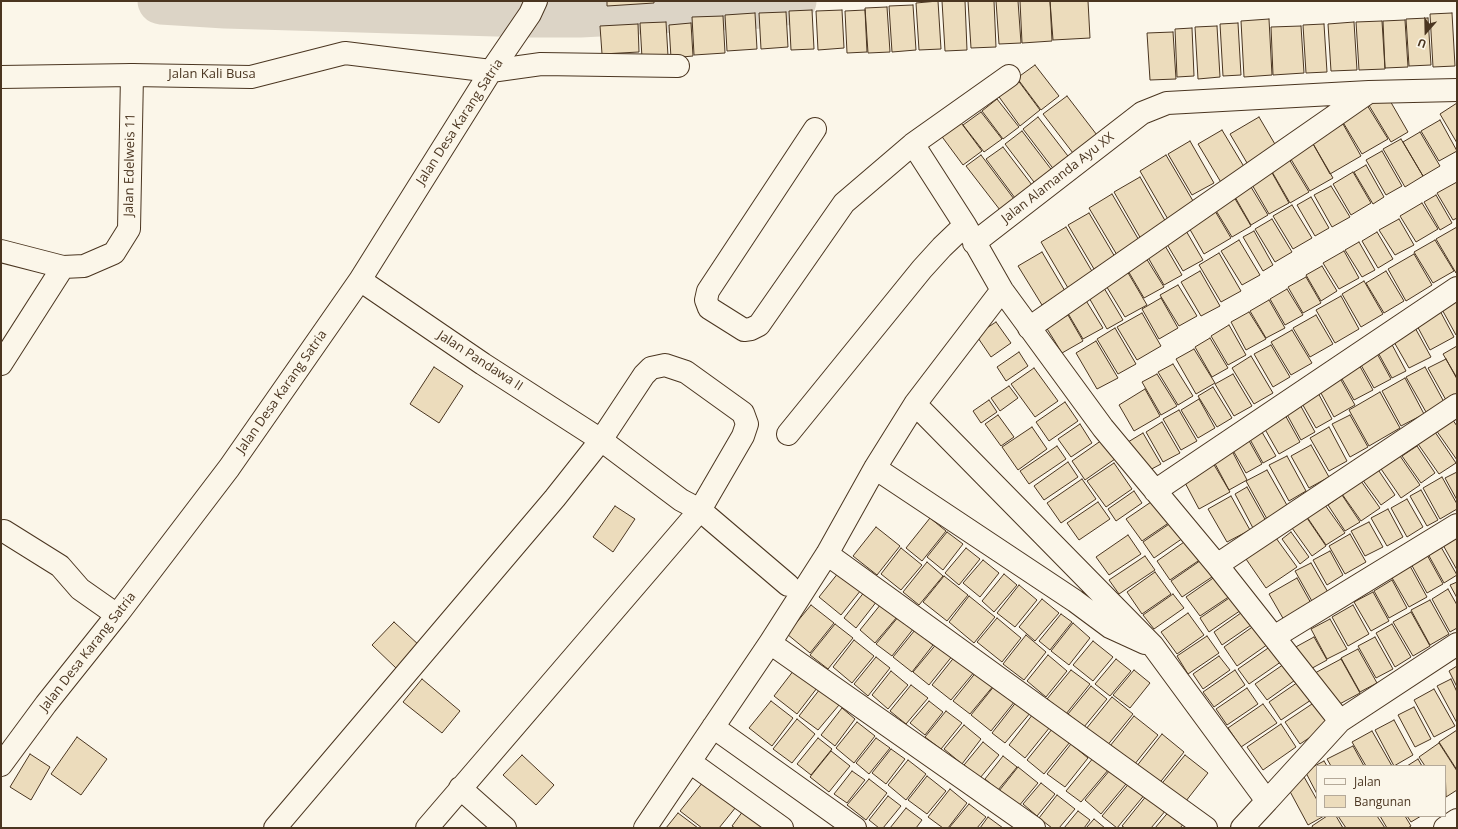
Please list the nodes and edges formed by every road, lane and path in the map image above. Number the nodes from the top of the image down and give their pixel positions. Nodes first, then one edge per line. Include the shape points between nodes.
1 (536, 1) edge
2 (678, 66) dead end
3 (491, 71) junction
4 (132, 74) junction
5 (1009, 76) dead end
6 (1, 77) edge
7 (1457, 90) edge
8 (1369, 92) junction
9 (815, 129) dead end
10 (913, 144) junction
11 (970, 234) junction
12 (1, 251) edge
13 (63, 267) junction
14 (360, 280) junction
15 (1457, 288) edge
16 (1002, 290) junction
17 (1029, 328) junction
18 (7, 341) edge
19 (1, 364) edge
20 (915, 404) junction
21 (1457, 405) edge
22 (788, 434) dead end
23 (601, 440) junction
24 (875, 468) junction
25 (1154, 491) junction
26 (700, 510) junction
27 (1457, 525) edge
28 (4, 531) dead end
29 (827, 554) junction
30 (1217, 565) junction
31 (788, 585) dead end
32 (117, 615) junction
33 (1274, 637) junction
34 (770, 643) junction
35 (1457, 644) edge
36 (1153, 646) junction
37 (1340, 721) junction
38 (713, 727) junction
39 (690, 762) junction
40 (1, 765) edge
41 (460, 788) junction
42 (1267, 801) junction
43 (1457, 820) edge
44 (275, 828) edge
45 (427, 828) edge
46 (505, 828) edge
47 (645, 828) edge
48 (782, 828) edge
49 (855, 828) edge
50 (1034, 828) edge
51 (1206, 828) edge
52 (1242, 828) edge
53 (1445, 828) edge

1 - 3 street, Jalan Desa Karang Satria
2 - 3 street, Jalan Kali Busa via 541,64
3 - 4 street, Jalan Kali Busa via 345,53 251,77
3 - 14 street, Jalan Desa Karang Satria
4 - 6 street, Jalan Kali Busa
4 - 13 street, Jalan Edelweis 11 via 128,229 114,253 84,266
5 - 10 street
7 - 8 street, Jalan Alamanda Ayu XX
8 - 11 street, Jalan Alamanda Ayu XX via 1167,103 1142,113
8 - 17 street
9 - 10 street via 708,291 706,300 709,308 744,330 759,325 844,203
10 - 11 street
11 - 16 street
11 - 22 street, Jalan Alamanda Ayu XX via 942,247
12 - 13 street, Jalan Edelweis 11
13 - 18 street
14 - 23 street, Jalan Pandawa II
14 - 32 street, Jalan Desa Karang Satria via 229,468
15 - 25 street
16 - 17 street
16 - 20 street
17 - 25 street via 1103,428
18 - 19 street
20 - 24 street
20 - 36 street
21 - 30 street
23 - 26 street, Jalan Pandawa II via 682,500
23 - 26 street via 651,368 665,365 686,372 743,414 747,424 743,436
23 - 44 street via 510,554
24 - 29 street
24 - 36 street via 1110,627
25 - 30 street
26 - 31 street, Jalan Pandawa II
26 - 41 street
27 - 33 street
28 - 32 street via 60,566 80,588
29 - 34 street
29 - 51 street
30 - 33 street
32 - 40 street, Jalan Desa Karang Satria
33 - 37 street
34 - 38 street
34 - 50 street
35 - 37 street
36 - 42 street
37 - 42 street
38 - 39 street
38 - 49 street
39 - 47 street
39 - 48 street
41 - 45 street
41 - 46 street
42 - 52 street
43 - 53 street

